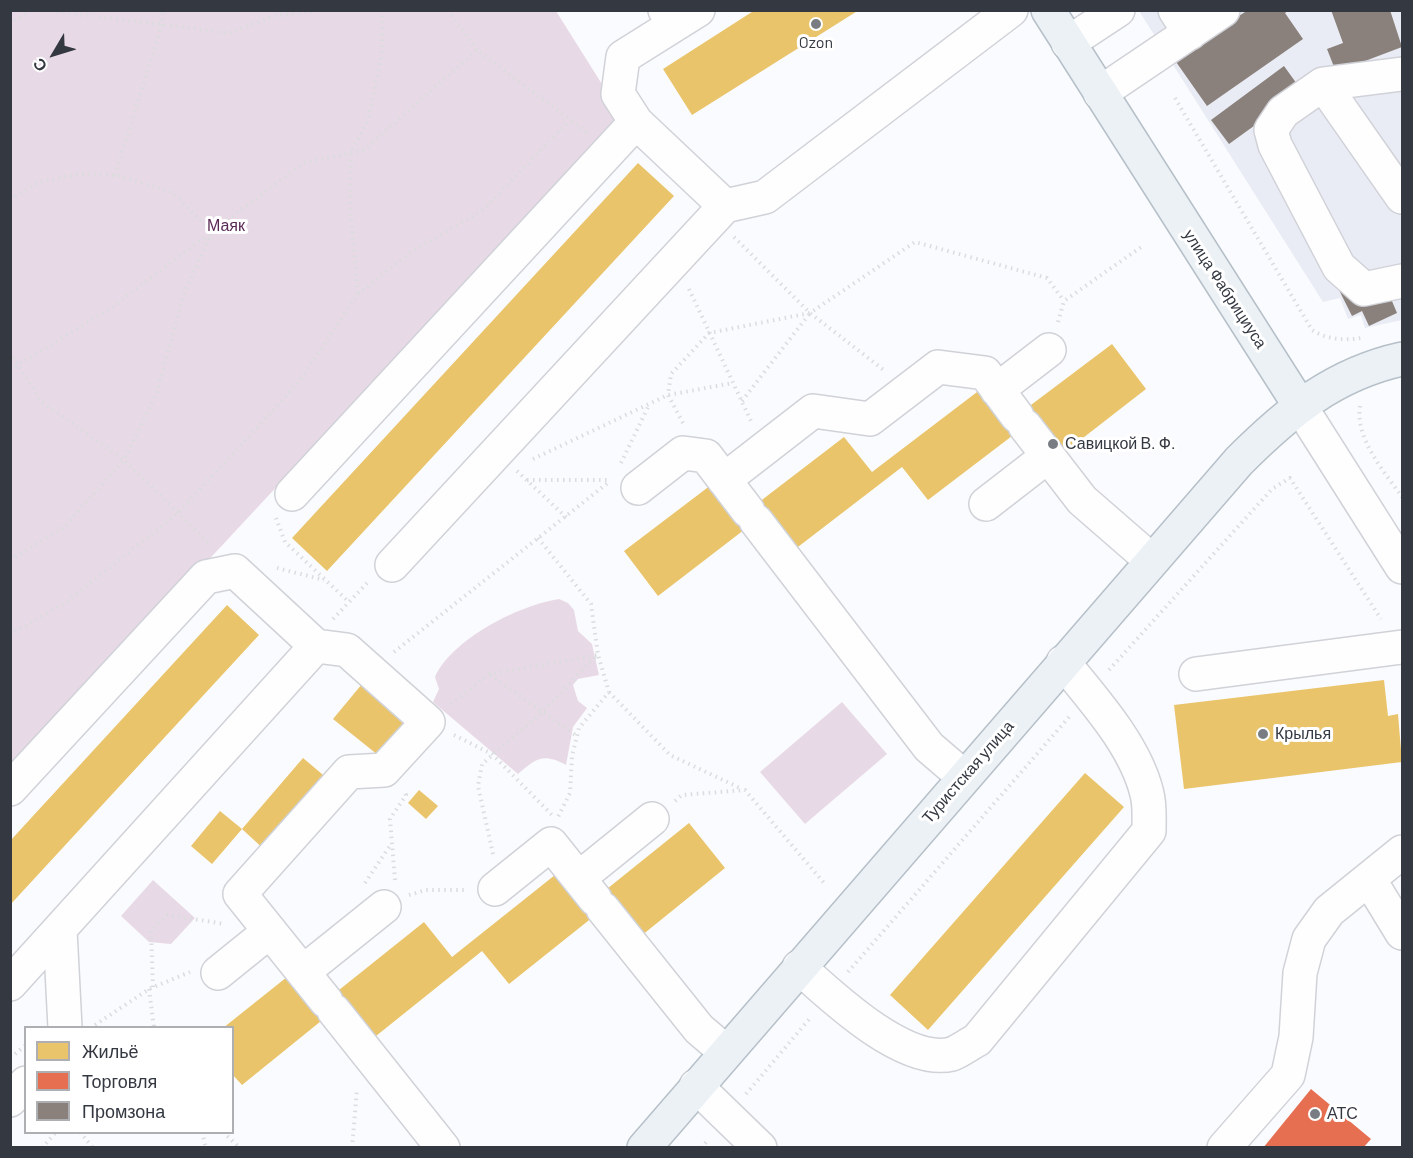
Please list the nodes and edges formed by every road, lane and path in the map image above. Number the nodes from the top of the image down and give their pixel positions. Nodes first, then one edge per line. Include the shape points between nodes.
1 (29, 10) edge
2 (45, 10) edge
3 (163, 10) edge
4 (324, 10) edge
5 (383, 10) edge
6 (448, 10) edge
7 (1011, 10) edge
8 (1048, 10) edge
9 (1118, 10) edge
10 (1223, 10) edge
11 (679, 16) edge
12 (1182, 22) edge
13 (10, 25) edge
14 (162, 25) junction
15 (1068, 43) junction
16 (477, 50) junction
17 (1402, 74) edge
18 (1323, 84) junction
19 (1100, 93) junction
20 (1174, 98) dead end
21 (636, 122) junction
22 (351, 152) junction
23 (115, 175) junction
24 (1402, 197) edge
25 (10, 200) edge
26 (720, 212) junction
27 (212, 232) junction
28 (1144, 245) dead end
29 (671, 264) junction
30 (1402, 281) edge
31 (358, 294) junction
32 (1064, 301) junction
33 (810, 313) junction
34 (709, 333) junction
35 (1368, 336) dead end
36 (1049, 350) joint
37 (10, 352) edge
38 (1402, 359) edge
39 (17, 365) junction
40 (10, 370) edge
41 (733, 383) junction
42 (909, 390) junction
43 (997, 390) junction
44 (668, 395) junction
45 (1367, 400) dead end
46 (742, 401) junction
47 (649, 405) junction
48 (1300, 406) junction
49 (765, 448) junction
50 (702, 456) junction
51 (1048, 456) junction
52 (124, 460) junction
53 (526, 480) junction
54 (724, 480) junction
55 (625, 484) junction
56 (1400, 490) edge
57 (292, 494) joint
58 (1402, 497) edge
59 (986, 504) dead end
60 (178, 513) junction
61 (567, 518) junction
62 (538, 538) junction
63 (212, 546) dead end
64 (10, 560) edge
65 (1151, 560) junction
66 (392, 565) dead end
67 (1402, 567) edge
68 (349, 602) dead end
69 (10, 635) edge
70 (316, 646) junction
71 (1402, 648) edge
72 (598, 655) junction
73 (1063, 662) junction
74 (489, 674) junction
75 (1196, 674) dead end
76 (375, 675) junction
77 (609, 692) junction
78 (1089, 693) junction
79 (542, 711) junction
80 (435, 716) junction
81 (577, 736) junction
82 (492, 754) junction
83 (393, 760) junction
84 (964, 777) junction
85 (10, 789) edge
86 (745, 790) junction
87 (652, 819) joint
88 (1402, 852) edge
89 (1369, 879) junction
90 (824, 883) dead end
91 (498, 886) junction
92 (592, 895) junction
93 (390, 903) junction
94 (60, 930) junction
95 (270, 931) junction
96 (1402, 933) edge
97 (799, 967) junction
98 (303, 972) junction
99 (218, 973) joint
100 (10, 984) edge
101 (151, 988) junction
102 (830, 994) junction
103 (65, 1026) edge
104 (95, 1026) edge
105 (154, 1026) edge
106 (362, 1045) junction
107 (24, 1047) edge
108 (726, 1052) junction
109 (10, 1058) edge
110 (24, 1085) edge
111 (696, 1086) junction
112 (10, 1100) edge
113 (729, 1115) junction
114 (54, 1134) edge
115 (82, 1134) edge
116 (225, 1134) edge
117 (42, 1148) edge
118 (93, 1148) edge
119 (240, 1148) edge
120 (352, 1148) edge
121 (443, 1148) edge
122 (644, 1148) edge
123 (701, 1148) edge
124 (760, 1148) edge
125 (1224, 1148) edge

1 - 13 path
2 - 14 path
3 - 14 path
4 - 14 path via 274,16 230,33
5 - 22 path via 381,60 370,110
6 - 16 path
7 - 26 street via 765,197
8 - 15 main road, улица Фабрициуса
9 - 15 street
10 - 12 street
11 - 21 street via 623,57 618,94
12 - 19 street
14 - 23 path
15 - 19 main road, улица Фабрициуса
16 - 22 path via 364,150
16 - 31 path via 570,120 483,210 411,252
17 - 18 street
18 - 24 street
18 - 30 street via 1283,112 1271,130 1275,145 1339,267 1364,289
19 - 48 main road, улица Фабрициуса
20 - 35 path via 1312,330 1338,339
21 - 26 street
21 - 57 street
22 - 27 path via 303,163
22 - 31 path via 350,205
23 - 25 path via 79,174 39,182
23 - 27 path via 172,192
26 - 29 street
26 - 33 path
27 - 39 path via 112,307
27 - 52 path via 183,296 157,392
28 - 32 path
29 - 34 path via 684,277
29 - 66 street
31 - 60 path via 298,383
32 - 33 path via 1047,278 915,242
32 - 36 path
33 - 34 path
33 - 42 path
33 - 46 path
34 - 41 path
34 - 44 path via 671,374
36 - 43 street
37 - 39 path
38 - 48 main road, Туристская улица via 1344,378
39 - 40 path
39 - 52 path via 41,401
41 - 44 path
41 - 46 path
42 - 43 street via 938,367 985,373
42 - 49 street via 870,419 813,411
43 - 51 street
44 - 47 path
44 - 50 path
45 - 56 path via 1359,406 1362,434
46 - 49 path
47 - 53 path via 514,468
47 - 55 path
48 - 65 main road, Туристская улица via 1239,461
48 - 67 street, улица Фабрициуса
49 - 54 street
50 - 54 street
50 - 55 street via 683,453
51 - 59 street
51 - 65 street via 1082,500
52 - 60 path
52 - 64 path via 64,527
53 - 55 path
53 - 61 path
54 - 84 street via 929,747
55 - 61 path
56 - 58 path
57 - 68 path via 274,514 285,542
60 - 63 path
60 - 69 path via 65,603
61 - 62 path
62 - 72 path via 591,604
62 - 76 path via 390,655
65 - 73 main road, Туристская улица
70 - 76 street via 347,650
70 - 85 street via 235,571 206,577
70 - 94 street
71 - 75 street
71 - 78 path via 1290,478 1272,489
72 - 74 path
72 - 77 path
72 - 79 path
73 - 78 street
73 - 84 main road, Туристская улица
74 - 79 path
74 - 80 path
76 - 80 street
77 - 81 path via 579,728
77 - 86 path via 670,756
78 - 102 path
78 - 102 street via 1115,728 1148,794 1149,831 976,1040 952,1054 917,1053
79 - 81 path
79 - 82 path
80 - 82 path
80 - 83 street
81 - 82 path via 570,794 556,819
82 - 91 path via 482,764 478,786
83 - 93 path via 406,795 390,819
83 - 95 street via 384,770 349,772 240,894
84 - 97 main road, Туристская улица
86 - 87 path via 682,795
86 - 90 path
87 - 92 street
88 - 89 street
89 - 96 street
89 - 125 street via 1329,911 1309,939 1300,973 1296,1037 1288,1074
91 - 92 street via 551,844
91 - 93 path via 426,890
92 - 108 street via 699,1029
93 - 98 street
94 - 100 street
94 - 103 street
95 - 98 street
95 - 99 street
95 - 101 path via 167,915 151,931
97 - 102 street
97 - 108 main road, Туристская улица
98 - 106 street
99 - 101 path via 189,972
101 - 104 path
101 - 105 path
102 - 113 path
106 - 120 path
106 - 121 street
107 - 109 path
108 - 111 main road, Туристская улица
110 - 112 street
111 - 113 street
111 - 122 main road, Туристская улица
113 - 123 path
113 - 124 street
114 - 117 path
115 - 118 path
116 - 119 path

